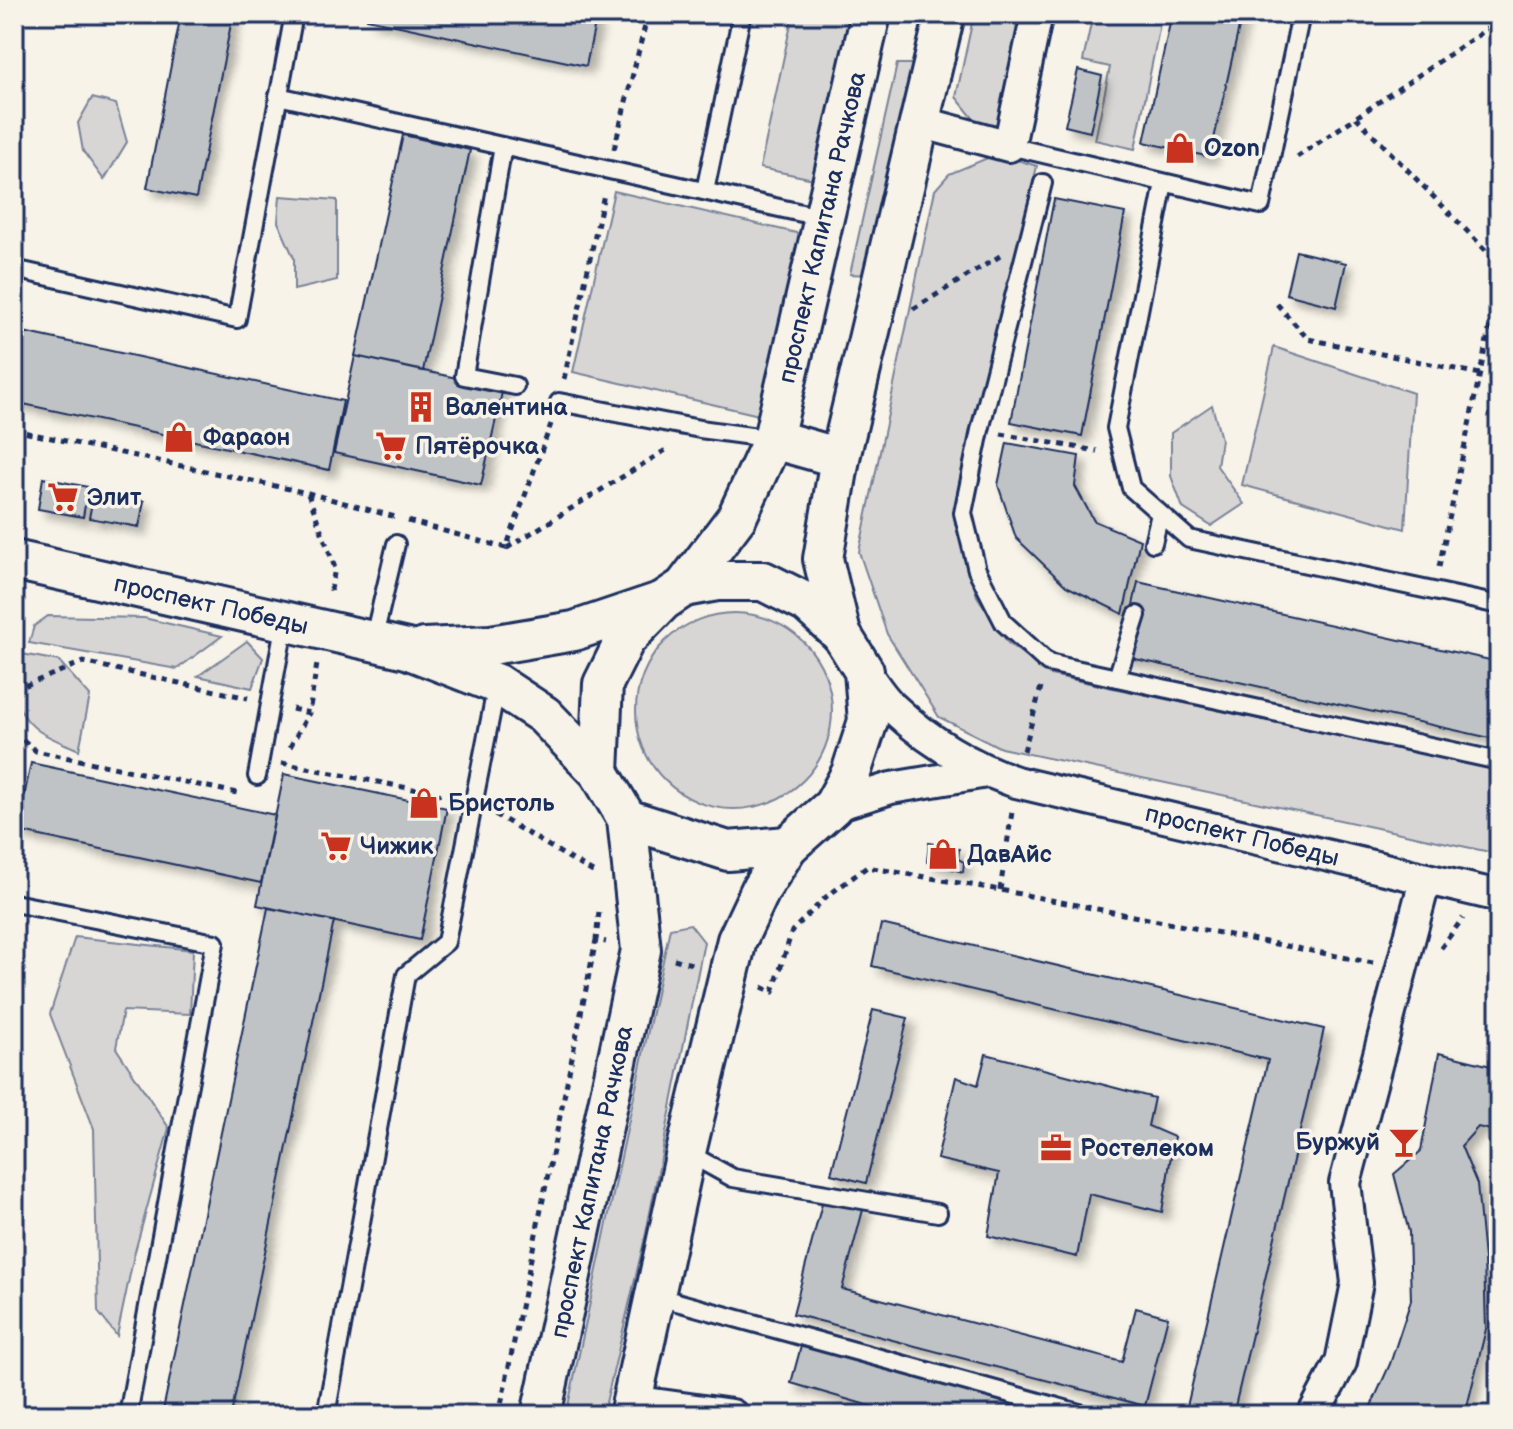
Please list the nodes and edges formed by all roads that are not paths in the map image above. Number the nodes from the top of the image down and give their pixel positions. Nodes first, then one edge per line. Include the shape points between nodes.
1 (294, 14) edge
2 (742, 14) edge
3 (871, 14) edge
4 (945, 14) edge
5 (1037, 14) edge
6 (1301, 14) edge
7 (278, 96) junction
8 (920, 122) junction
9 (503, 146) junction
10 (1009, 146) junction
11 (1043, 183) dead end
12 (1164, 183) junction
13 (705, 191) junction
14 (824, 218) junction
15 (14, 269) edge
16 (515, 386) dead end
17 (559, 402) road end
18 (773, 439) junction
19 (840, 458) junction
20 (1160, 514) junction
21 (1153, 543) dead end
22 (396, 544) dead end
23 (15, 564) edge
24 (674, 594) junction
25 (1499, 605) edge
26 (1137, 615) dead end
27 (285, 621) junction
28 (841, 634) junction
29 (390, 645) junction
30 (864, 671) junction
31 (1117, 678) junction
32 (497, 684) junction
33 (1499, 761) edge
34 (599, 772) junction
35 (987, 772) junction
36 (265, 775) road end
37 (833, 806) junction
38 (627, 819) junction
39 (788, 846) junction
40 (1425, 880) junction
41 (1490, 894) edge
42 (14, 903) edge
43 (686, 1152) junction
44 (938, 1213) dead end
45 (655, 1296) junction
46 (630, 1408) edge
47 (128, 1415) edge
48 (326, 1415) edge
49 (541, 1415) edge
50 (732, 1415) edge
51 (1087, 1415) edge
52 (1313, 1415) edge

1 - 7 lane
2 - 13 lane
3 - 14 street, проспект Капитана Рачкова
4 - 8 street
5 - 10 street
6 - 12 lane via 1261,205
7 - 9 lane
7 - 15 lane via 237,319
8 - 10 street
8 - 19 street
9 - 13 lane
9 - 16 lane via 464,376
10 - 12 lane
11 - 31 lane via 963,513 977,570 1004,623 1048,663
12 - 20 lane via 1116,428 1131,488
13 - 14 lane
14 - 18 street, проспект Капитана Рачкова
17 - 18 lane
18 - 19 street
18 - 24 street, проспект Капитана Рачкова via 737,517
19 - 28 street via 823,559
20 - 21 lane
20 - 25 lane via 1189,539
22 - 29 lane
23 - 27 street, проспект Победы
24 - 28 street via 717,581 763,581 807,603
24 - 29 street via 574,631 491,645
24 - 34 street via 625,640 603,684
26 - 31 lane
27 - 29 street, проспект Победы
27 - 36 lane via 270,703
28 - 30 street
29 - 32 street
30 - 35 street, проспект Победы via 890,705 939,745
30 - 37 street via 868,721 851,773
31 - 33 lane
32 - 34 street via 544,715
32 - 48 lane via 446,942 406,975
34 - 38 street
35 - 37 street via 891,788
35 - 40 street, проспект Победы
37 - 39 street
38 - 39 street via 728,851
38 - 49 street, проспект Капитана Рачкова via 641,950
39 - 43 street via 737,940
40 - 41 street, проспект Победы
40 - 52 street via 1345,1183 1357,1283 1341,1362
42 - 47 lane via 215,943
43 - 44 lane via 733,1178
43 - 45 street
45 - 46 street
45 - 51 lane
46 - 50 street via 706,1409

